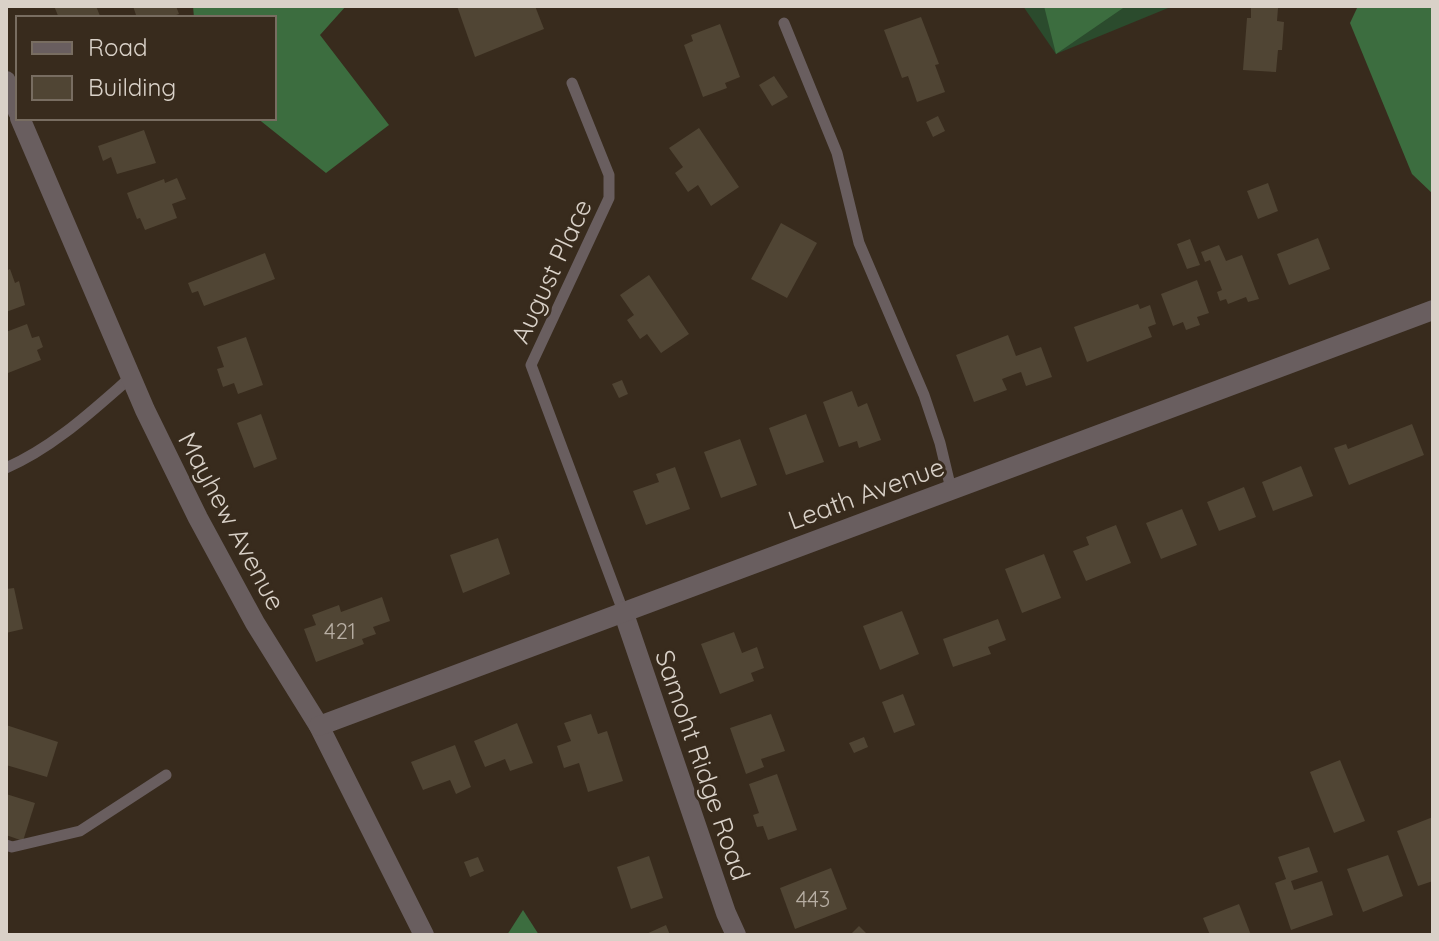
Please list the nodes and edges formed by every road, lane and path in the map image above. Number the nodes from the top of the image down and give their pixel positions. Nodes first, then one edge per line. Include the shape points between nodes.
1 (784, 23) dead end
2 (6, 81) edge
3 (572, 83) dead end
4 (16, 107) edge
5 (21, 120) edge
6 (1433, 310) edge
7 (131, 377) junction
8 (6, 468) edge
9 (951, 489) junction
10 (623, 611) junction
11 (319, 726) junction
12 (166, 775) dead end
13 (6, 845) edge
14 (424, 935) edge
15 (736, 935) edge

1 - 9 lane via 837,153 859,243 924,395
2 - 4 street
3 - 10 lane, August Place via 609,175 609,198 531,365
5 - 7 street, Mayhew Avenue
6 - 9 street, Leath Avenue
7 - 8 lane via 32,457
7 - 11 street, Mayhew Avenue via 198,518
9 - 10 street, Leath Avenue
10 - 11 street, Leath Avenue
10 - 15 street, Samoht Ridge Road
11 - 14 street, Mayhew Avenue
12 - 13 lane via 80,831

